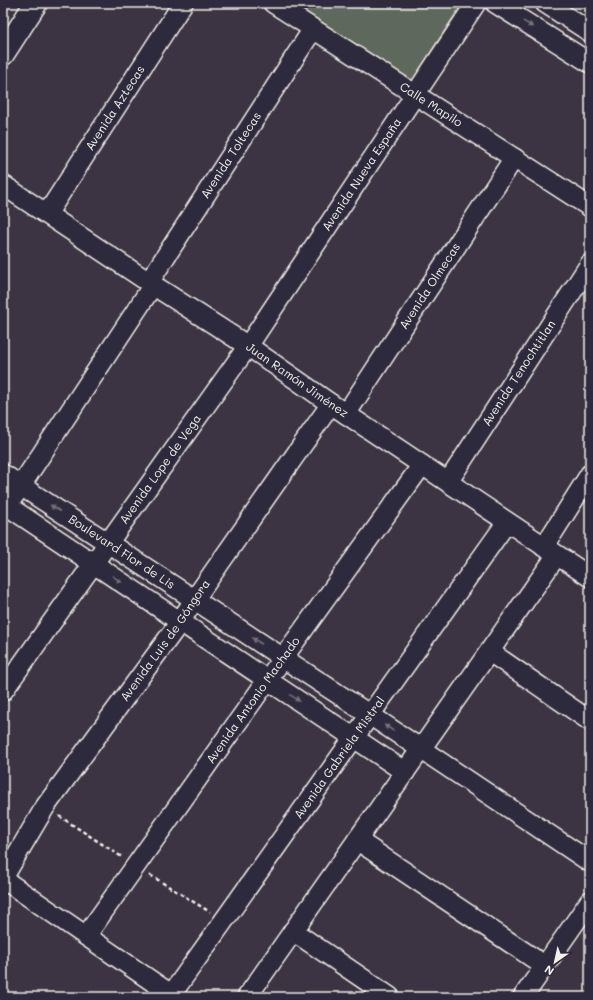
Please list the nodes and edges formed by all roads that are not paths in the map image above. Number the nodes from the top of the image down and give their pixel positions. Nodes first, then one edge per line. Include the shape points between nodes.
1 (36, 3) edge
2 (183, 3) edge
3 (273, 3) edge
4 (476, 3) edge
5 (495, 3) edge
6 (545, 3) edge
7 (313, 29) junction
8 (590, 32) edge
9 (3, 54) edge
10 (590, 63) edge
11 (416, 95) junction
12 (514, 158) junction
13 (3, 185) edge
14 (590, 207) edge
15 (48, 214) junction
16 (590, 264) edge
17 (151, 284) junction
18 (248, 346) junction
19 (338, 409) junction
20 (422, 465) junction
21 (3, 474) edge
22 (590, 474) edge
23 (448, 482) junction
24 (21, 486) junction
25 (5, 504) edge
26 (507, 522) junction
27 (108, 543) junction
28 (551, 551) junction
29 (94, 564) junction
30 (590, 577) edge
31 (194, 600) junction
32 (180, 622) junction
33 (490, 652) junction
34 (283, 658) junction
35 (267, 680) junction
36 (3, 691) edge
37 (370, 715) junction
38 (590, 721) edge
39 (354, 738) junction
40 (421, 749) junction
41 (405, 772) junction
42 (357, 840) junction
43 (590, 862) edge
44 (3, 879) edge
45 (590, 901) edge
46 (584, 924) edge
47 (293, 931) junction
48 (86, 936) junction
49 (545, 966) junction
50 (173, 996) edge
51 (247, 997) edge
52 (390, 997) edge
53 (523, 997) edge

1 - 9 street
2 - 15 street, Avenida Aztecas
3 - 7 street, Calle Mapilo
4 - 11 street, Avenida Nueva España
5 -> 10 street
6 - 8 street
7 - 11 street, Calle Mapilo
7 - 17 street, Avenida Toltecas
11 - 12 street, Calle Mapilo
11 - 18 street, Avenida Nueva España
12 - 14 street, Calle Mapilo
12 - 19 street, Avenida Olmecas
13 - 15 street, Juan Ramón Jiménez
15 - 17 street, Juan Ramón Jiménez
16 - 23 street, Avenida Tenochtitlan
17 - 18 street, Juan Ramón Jiménez
17 - 24 street, Avenida Toltecas
18 - 19 street, Juan Ramón Jiménez
18 - 27 street, Avenida Lope de Vega
19 - 20 street, Juan Ramón Jiménez
19 - 31 street, Avenida Luis de Góngora
20 - 23 street, Juan Ramón Jiménez
20 - 34 street, Avenida Antonio Machado
21 - 24 street, Boulevard Flor de Lis
22 - 28 street
23 - 26 street, Juan Ramón Jiménez
24 - 25 street, Avenida Toltecas
27 -> 24 street, Boulevard Flor de Lis
25 - 29 street, Boulevard Flor de Lis
26 - 28 street, Juan Ramón Jiménez
26 - 37 street, Avenida Gabriela Mistral
27 - 29 street, Avenida Lope de Vega
27 - 31 street, Boulevard Flor de Lis
28 - 30 street, Juan Ramón Jiménez
28 - 33 street
29 -> 32 street, Boulevard Flor de Lis
29 - 36 street, Avenida Lope de Vega
31 - 32 street, Avenida Luis de Góngora
34 -> 31 street, Boulevard Flor de Lis
32 - 35 street, Boulevard Flor de Lis
32 - 44 street, Avenida Luis de Góngora via 46,807
33 - 38 street
33 - 40 street
34 - 35 street, Avenida Antonio Machado
34 - 37 street, Boulevard Flor de Lis
35 -> 39 street, Boulevard Flor de Lis
35 - 48 street, Avenida Antonio Machado
37 - 39 street, Avenida Gabriela Mistral
40 -> 37 street, Boulevard Flor de Lis
39 - 41 street, Boulevard Flor de Lis
39 - 50 street, Avenida Gabriela Mistral
40 - 41 street
40 - 43 street, Boulevard Flor de Lis
41 - 42 street
42 - 47 street
42 - 49 street
44 - 48 street
45 - 46 street
46 - 49 street
47 - 51 street
47 - 52 street
48 - 50 street
49 - 53 street

